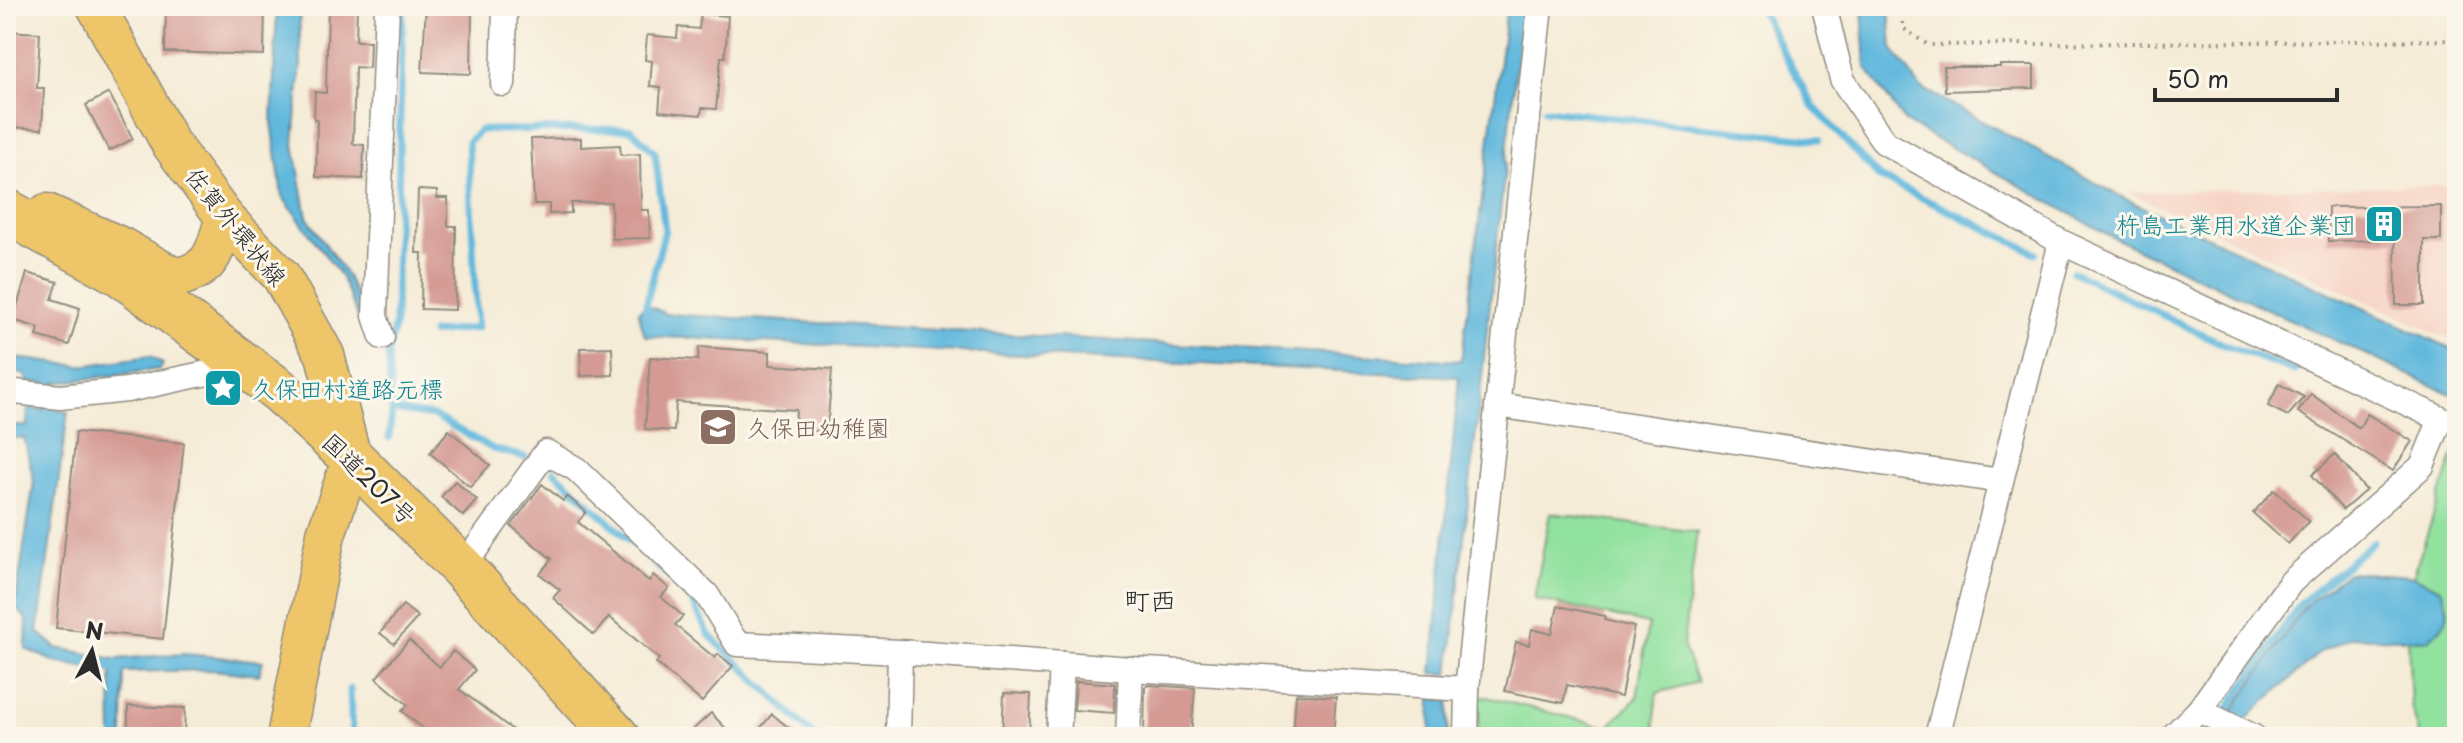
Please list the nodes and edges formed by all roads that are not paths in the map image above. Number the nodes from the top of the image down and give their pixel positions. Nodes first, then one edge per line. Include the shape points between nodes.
1 (96, 6) edge
2 (387, 6) edge
3 (505, 6) edge
4 (1540, 6) edge
5 (1824, 6) edge
6 (503, 84) dead end
7 (6, 202) edge
8 (6, 211) edge
9 (225, 218) junction
10 (2061, 242) junction
11 (382, 337) dead end
12 (226, 351) junction
13 (6, 391) edge
14 (1497, 405) junction
15 (2449, 427) edge
16 (352, 458) junction
17 (2001, 481) junction
18 (462, 568) junction
19 (900, 652) junction
20 (1062, 664) junction
21 (1131, 669) junction
22 (1448, 687) junction
23 (2207, 714) junction
24 (2250, 735) edge
25 (286, 737) edge
26 (617, 737) edge
27 (898, 737) edge
28 (1058, 737) edge
29 (1128, 737) edge
30 (1466, 737) edge
31 (1937, 737) edge
32 (2172, 737) edge

1 - 9 main road, 佐賀外環状線 via 170,143
2 - 11 street via 375,316
3 - 6 street
4 - 14 street
5 - 10 street via 1842,79 1884,142
7 - 9 main road via 49,213 176,278 207,265
8 - 12 highway, 国道207号 via 121,274
9 - 16 main road, 佐賀外環状線 via 281,276 325,355
10 - 15 street
10 - 17 street
12 - 13 street via 212,372 127,390 50,396
12 - 16 highway, 国道207号
14 - 17 street
14 - 22 street
15 - 23 street via 2422,466 2291,582
16 - 18 highway, 国道207号
16 - 25 main road via 326,534
17 - 31 street
18 - 19 street via 546,452 576,469 707,595 737,644
18 - 26 highway, 国道207号
19 - 20 street
19 - 27 street
20 - 21 street
20 - 28 street
21 - 22 street
21 - 29 street
22 - 30 street
23 - 24 street
23 - 32 street

